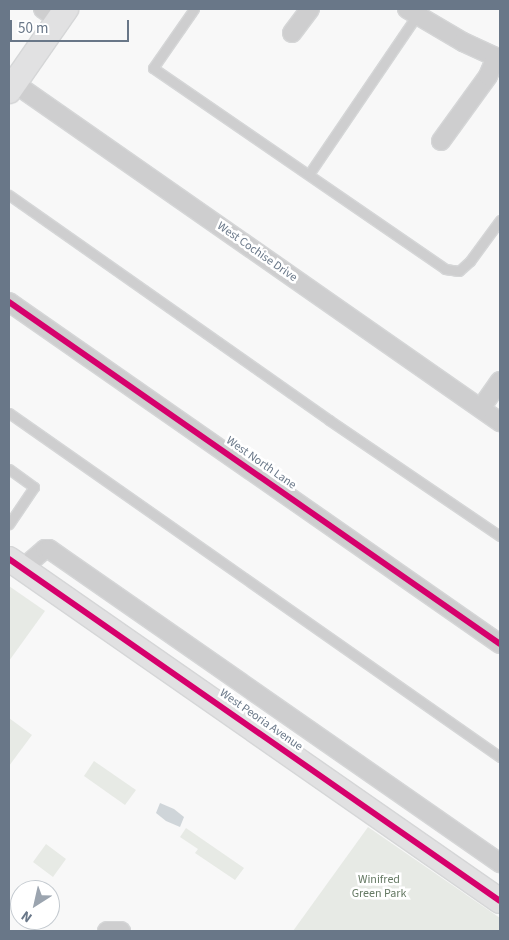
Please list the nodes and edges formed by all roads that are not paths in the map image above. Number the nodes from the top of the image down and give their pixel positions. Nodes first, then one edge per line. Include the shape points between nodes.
1 (194, 9) edge
2 (310, 9) edge
3 (56, 12) edge
4 (412, 12) edge
5 (292, 34) dead end
6 (498, 58) edge
7 (11, 87) edge
8 (442, 141) dead end
9 (309, 174) junction
10 (9, 196) edge
11 (500, 220) edge
12 (9, 302) edge
13 (500, 381) edge
14 (481, 408) junction
15 (9, 413) edge
16 (500, 422) edge
17 (9, 469) edge
18 (9, 524) edge
19 (500, 536) edge
20 (16, 563) edge
21 (500, 644) edge
22 (500, 757) edge
23 (500, 864) edge
24 (500, 901) edge
25 (107, 931) edge
26 (121, 931) edge

1 - 9 lane via 153,68
2 - 5 street
3 - 7 main road
4 - 6 street
4 - 9 lane
6 - 8 street
7 - 14 street, West Cochise Drive
9 - 11 lane via 445,269 459,271
10 - 19 lane
12 - 21 street, West North Lane
13 - 14 street
14 - 16 street, West Cochise Drive
15 - 22 lane
17 - 18 lane via 34,487
20 - 23 street, West Peoria Avenue via 49,549
20 - 24 main road, West Peoria Avenue
25 - 26 street

